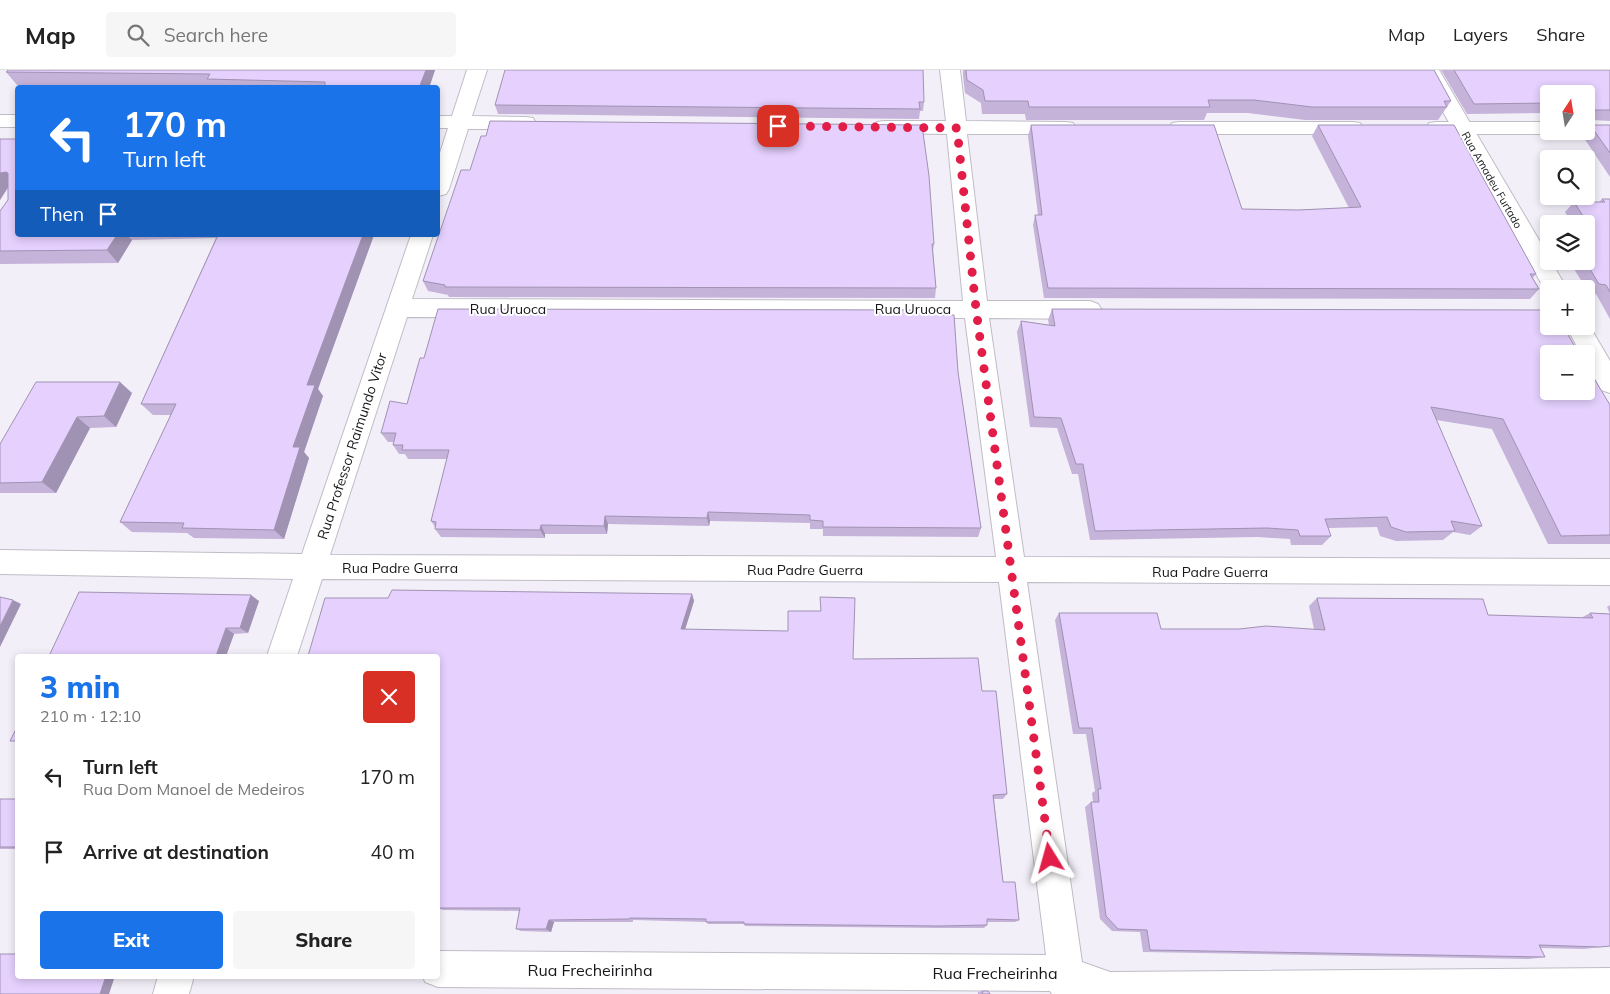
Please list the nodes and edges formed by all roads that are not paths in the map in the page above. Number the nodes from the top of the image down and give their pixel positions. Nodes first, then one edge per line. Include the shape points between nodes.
1 (477, 70) edge
2 (950, 70) edge
3 (1429, 70) edge
4 (0, 121) edge
5 (15, 121) edge
6 (440, 122) edge
7 (460, 122) junction
8 (549, 124) edge
9 (868, 127) edge
10 (957, 128) junction
11 (1086, 128) edge
12 (1155, 128) edge
13 (1372, 128) edge
14 (1412, 128) edge
15 (1462, 128) junction
16 (1540, 128) edge
17 (440, 183) edge
18 (421, 237) edge
19 (1551, 280) edge
20 (398, 308) junction
21 (976, 309) junction
22 (1114, 310) edge
23 (1583, 335) edge
24 (1610, 382) edge
25 (0, 562) edge
26 (312, 568) junction
27 (1011, 571) junction
28 (1610, 572) edge
29 (283, 654) edge
30 (440, 969) edge
31 (175, 979) edge
32 (1067, 984) edge
33 (1610, 986) edge
34 (171, 994) edge

1 - 7 street
2 - 10 street
3 - 15 street, Rua Amadeu Furtado
4 - 5 street
6 - 7 street
7 - 8 street
7 - 17 street
9 - 10 street
10 - 11 street
10 - 21 street
12 - 13 street
14 - 15 street
15 - 16 street
15 - 19 street, Rua Amadeu Furtado
18 - 20 street, Rua Professor Raimundo Vitor
20 - 21 street, Rua Uruoca
20 - 26 street, Rua Professor Raimundo Vitor
21 - 22 street, Rua Uruoca
21 - 27 street
23 - 24 street
25 - 26 street, Rua Padre Guerra
26 - 27 street, Rua Padre Guerra
26 - 29 street, Rua Professor Raimundo Vitor
27 - 28 street, Rua Padre Guerra
27 - 32 street
30 - 32 street, Rua Frecheirinha
31 - 34 street
32 - 33 street, Rua Frecheirinha via 1110,990

